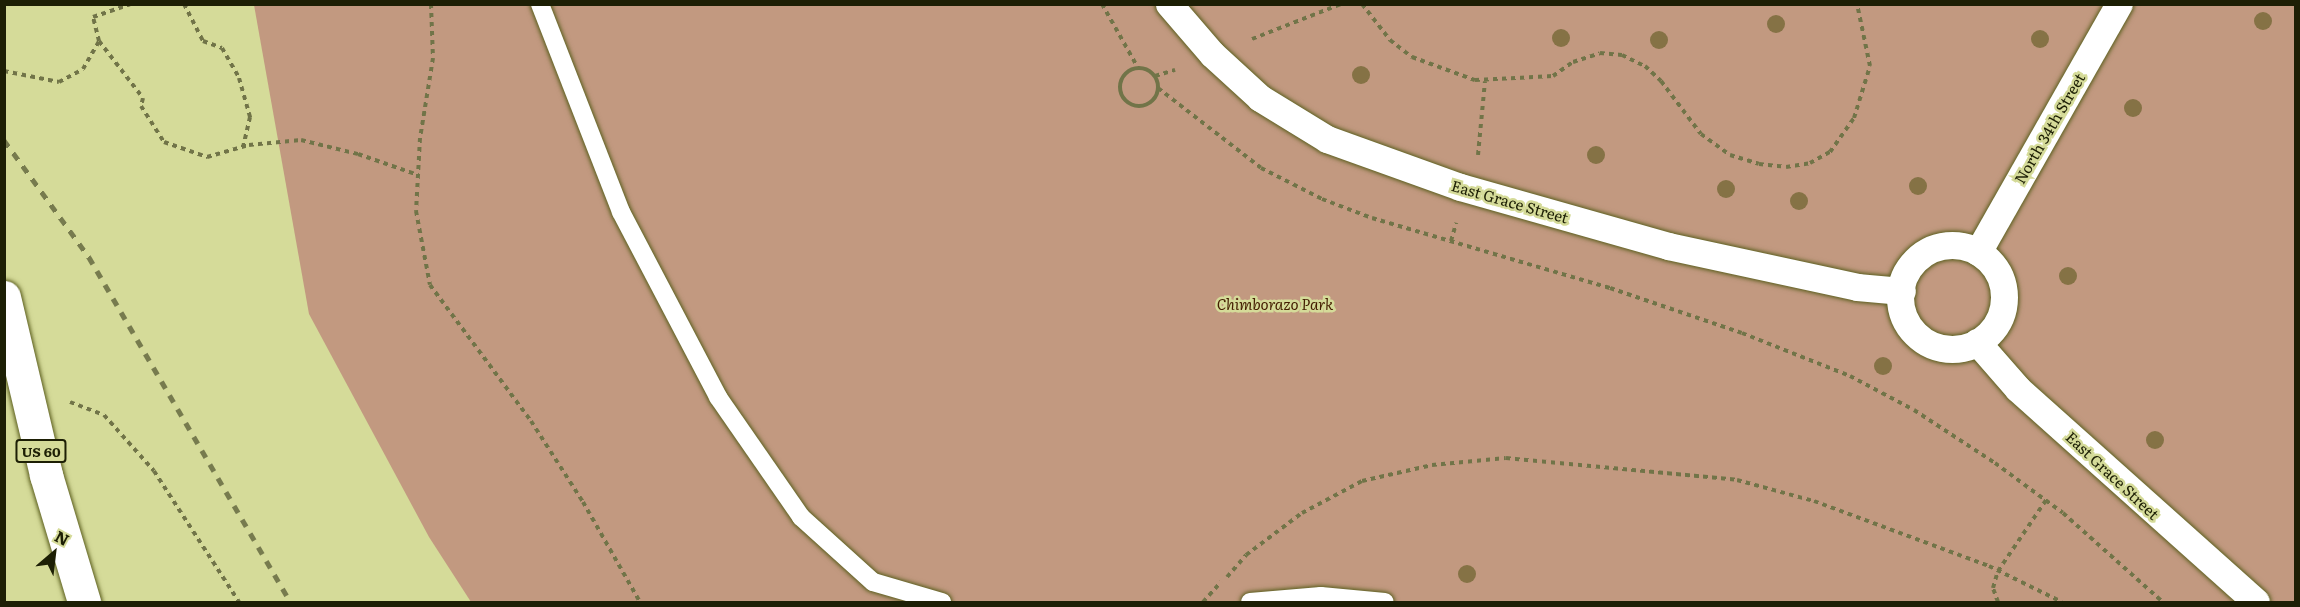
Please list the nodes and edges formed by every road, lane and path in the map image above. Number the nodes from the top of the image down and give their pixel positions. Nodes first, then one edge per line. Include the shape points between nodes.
1 (130, 4) edge
2 (184, 4) edge
3 (431, 4) edge
4 (540, 4) edge
5 (1102, 4) edge
6 (1169, 4) edge
7 (1341, 4) edge
8 (1362, 4) edge
9 (1857, 4) edge
10 (2119, 4) edge
11 (99, 41) junction
12 (1246, 41) dead end
13 (1138, 68) junction
14 (1182, 68) dead end
15 (4, 71) edge
16 (1155, 76) junction
17 (1485, 81) junction
18 (1158, 88) junction
19 (243, 147) junction
20 (1478, 156) dead end
21 (418, 175) junction
22 (1978, 252) junction
23 (1902, 291) junction
24 (4, 297) edge
25 (1977, 342) junction
26 (67, 400) dead end
27 (2046, 500) junction
28 (1998, 571) junction
29 (84, 603) edge
30 (239, 603) edge
31 (640, 603) edge
32 (942, 603) edge
33 (1203, 603) edge
34 (1250, 603) edge
35 (1385, 603) edge
36 (1998, 603) edge
37 (2062, 603) edge
38 (2163, 603) edge
39 (2256, 603) edge

1 - 11 path via 93,17
2 - 19 path via 203,41 222,48 239,78 250,117
3 - 21 path via 433,58
4 - 32 lane via 621,212 718,397 809,524 873,582
5 - 13 path
6 - 23 street, East Grace Street via 1212,54 1260,98 1327,139 1460,187 1668,246 1857,287
7 - 12 path
8 - 17 path via 1390,40 1412,57 1439,70
9 - 17 path via 1870,66 1866,86 1854,118 1830,152 1810,163 1786,167 1759,165 1730,155 1701,134 1653,73 1622,54 1600,53 1573,62 1553,76
10 - 22 street, North 34th Street
11 - 15 path via 83,69 58,82
11 - 19 path via 143,98 141,106 164,142 207,157
13 - 16 path
13 - 18 path via 1126,73 1120,84 1127,101 1138,106 1150,104
14 - 16 path
16 - 18 path
17 - 20 path
18 - 27 path via 1261,168 1322,199 1372,218 1610,288 1742,333 1839,372 1914,410
19 - 21 path via 301,140
21 - 31 path via 416,211 430,285 531,421
22 - 23 street via 1956,245 1935,248 1909,267
22 - 25 street via 1998,272 2004,302 1999,321
23 - 25 street via 1905,317 1922,339 1950,348
24 - 29 main road, US 60 via 46,475
25 - 39 street, East Grace Street via 2018,389
26 - 30 path via 104,415 154,471
27 - 28 path
27 - 38 path
28 - 33 path via 1814,501 1737,480 1506,458 1432,465 1362,481 1302,513 1246,555
28 - 36 path via 1993,588
28 - 37 path
34 - 35 lane via 1321,596

